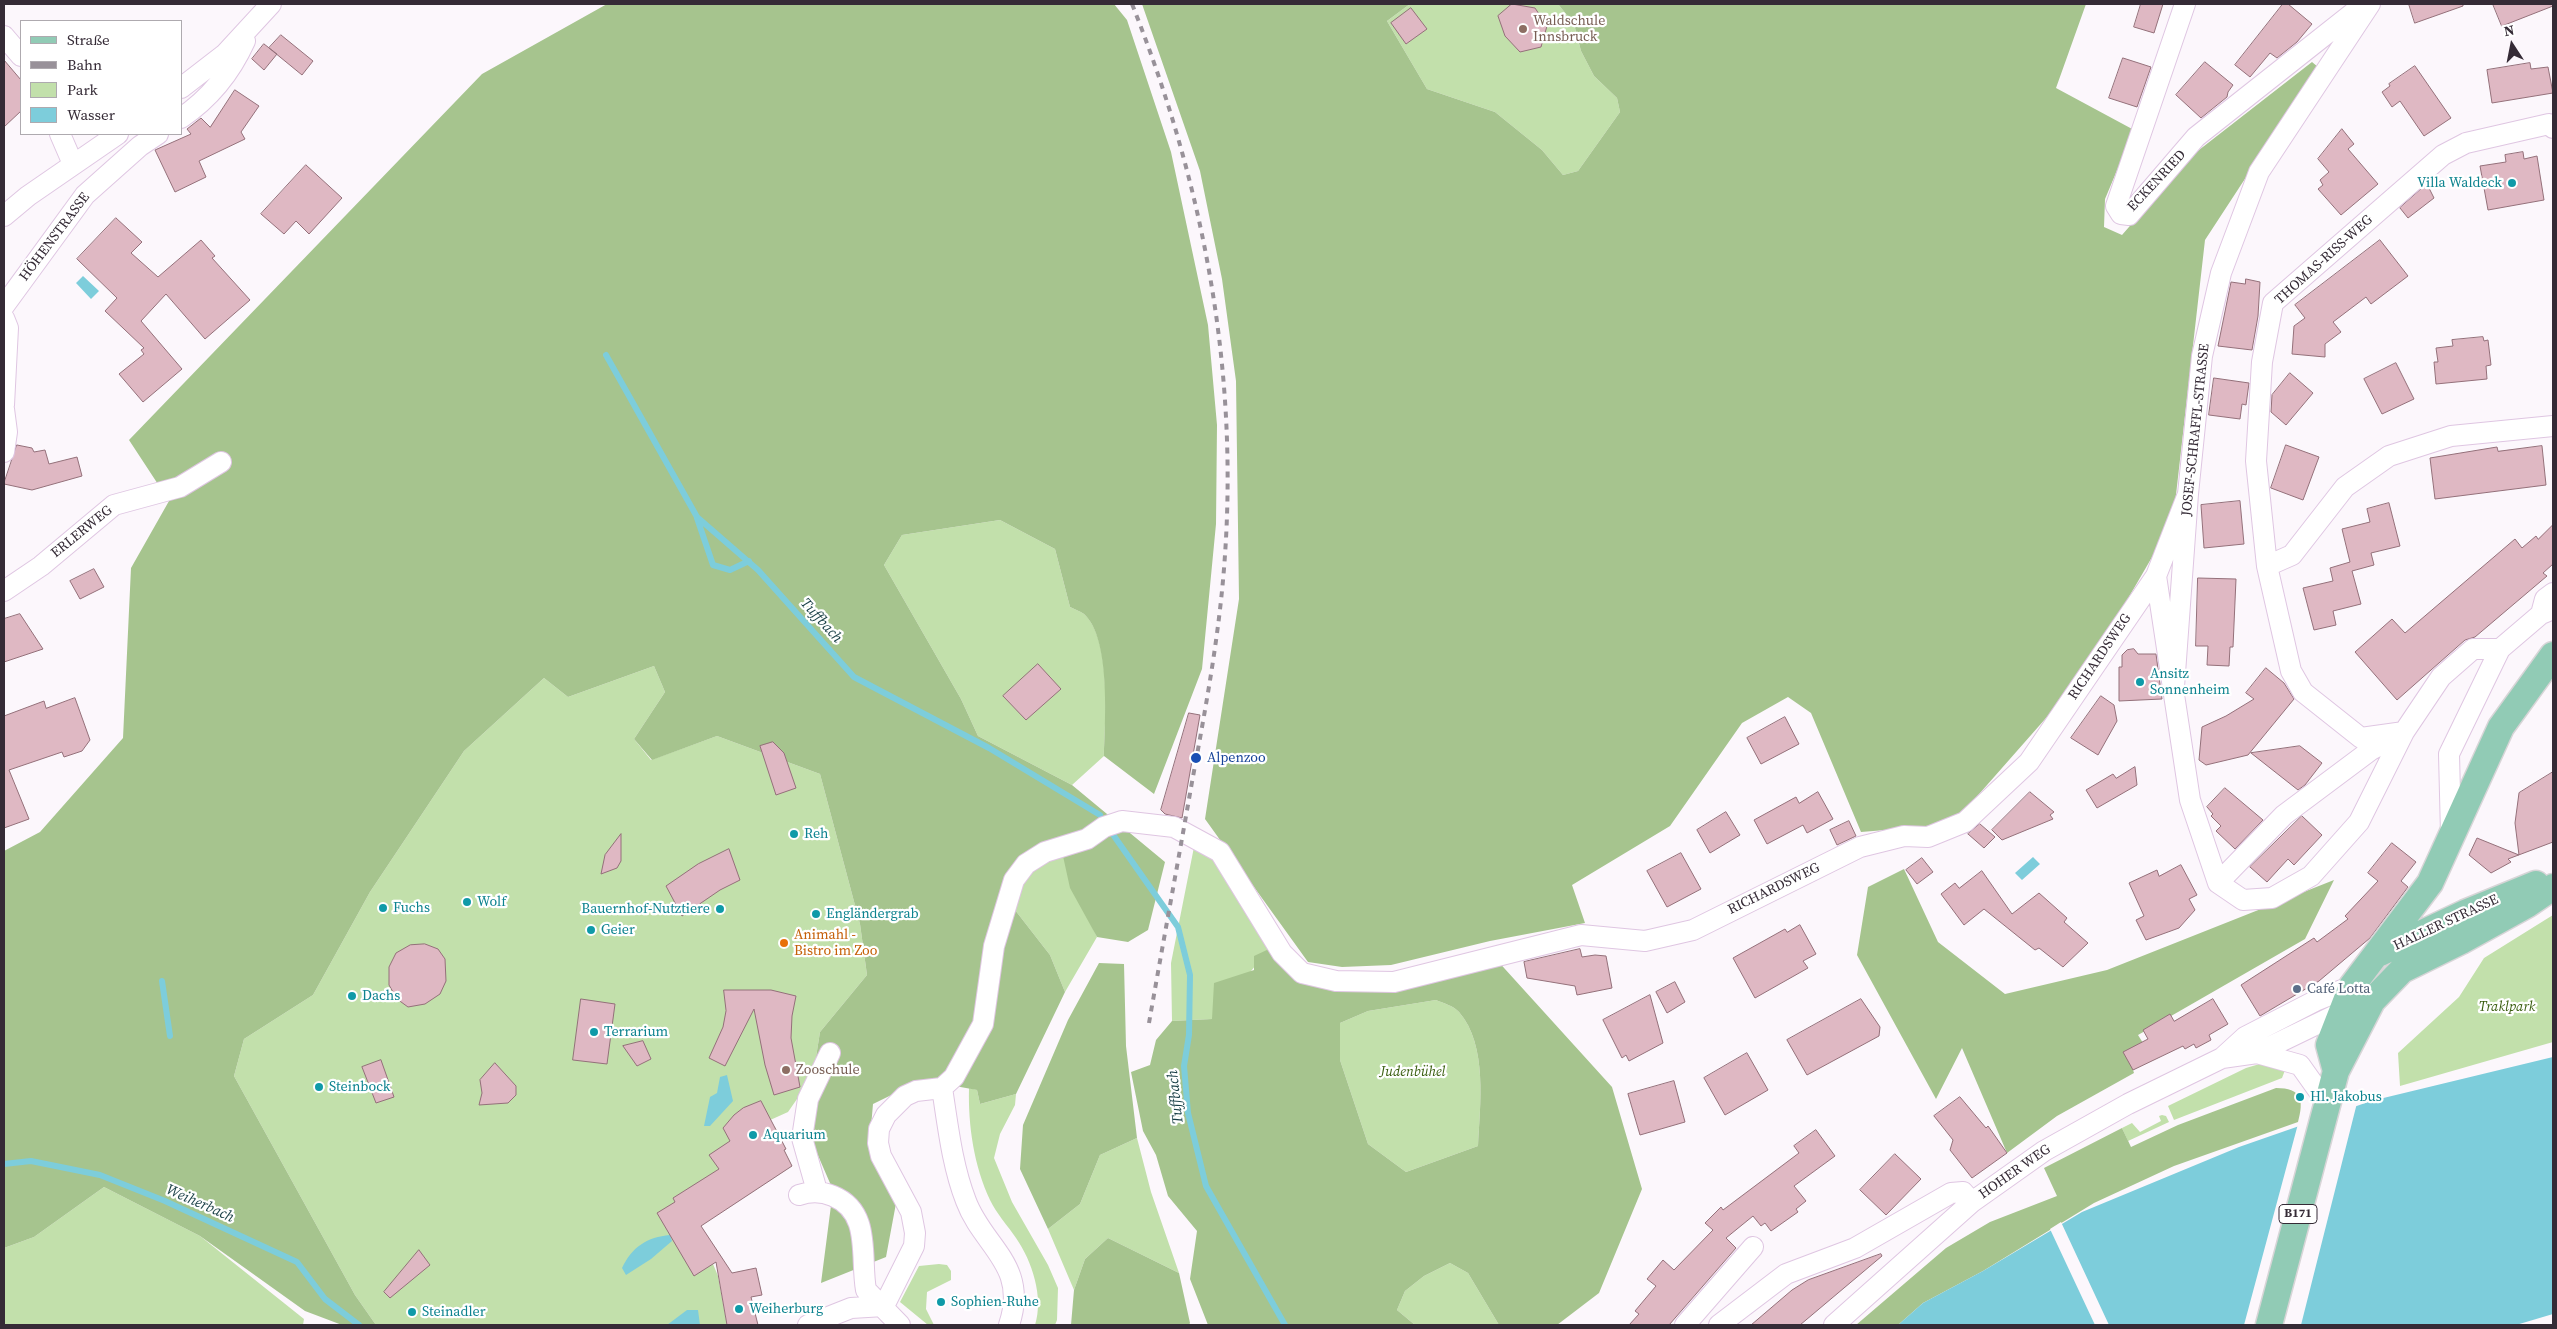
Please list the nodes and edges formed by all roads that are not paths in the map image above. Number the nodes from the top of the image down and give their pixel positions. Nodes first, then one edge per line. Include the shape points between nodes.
1 (270, 4) edge
2 (2185, 4) edge
3 (2364, 4) edge
4 (2370, 4) edge
5 (252, 26) junction
6 (4, 36) edge
7 (20, 55) edge
8 (182, 87) edge
9 (182, 117) edge
10 (2551, 126) edge
11 (60, 135) edge
12 (116, 135) edge
13 (156, 135) edge
14 (73, 164) junction
15 (4, 216) edge
16 (4, 306) edge
17 (4, 318) edge
18 (4, 404) edge
19 (4, 409) edge
20 (2553, 426) edge
21 (4, 452) edge
22 (221, 462) dead end
23 (2188, 494) junction
24 (2267, 566) junction
25 (2156, 576) junction
26 (4, 591) edge
27 (2553, 593) edge
28 (2547, 611) edge
29 (2500, 649) junction
30 (2553, 655) edge
31 (2174, 687) junction
32 (2404, 732) junction
33 (2451, 836) junction
34 (2553, 878) edge
35 (2218, 883) junction
36 (2430, 883) junction
37 (2553, 886) edge
38 (2426, 932) junction
39 (2378, 954) junction
40 (2402, 970) junction
41 (2362, 993) junction
42 (2342, 1012) junction
43 (2257, 1052) junction
44 (830, 1053) dead end
45 (2222, 1058) junction
46 (2336, 1071) junction
47 (942, 1088) junction
48 (2327, 1103) junction
49 (1972, 1202) junction
50 (1753, 1247) dead end
51 (884, 1306) junction
52 (808, 1325) edge
53 (900, 1325) edge
54 (1009, 1325) edge
55 (1686, 1325) edge
56 (1719, 1325) edge
57 (1834, 1325) edge
58 (2269, 1325) edge

1 - 5 street
2 - 3 street, ECKENRIED via 2116,206 2121,214 2129,215 2196,138
4 - 23 street, JOSEF-SCHRAFFL-STRASSE via 2259,172 2221,273 2202,356
5 - 8 street via 225,54
5 - 9 street via 234,65 197,107
6 - 7 street
10 - 24 street, THOMAS-RISS-WEG via 2466,142 2443,155 2273,303 2262,362 2256,461
11 - 14 street
12 - 14 street
13 - 16 street, HÖHENSTRASSE via 85,195
14 - 15 street
17 - 18 street via 8,328
19 - 21 street via 7,432
20 - 24 street via 2451,436 2389,456 2345,487 2292,555
22 - 26 street, ERLERWEG via 180,488 114,505 41,566
23 - 25 street, RICHARDSWEG
23 - 31 street, JOSEF-SCHRAFFL-STRASSE
24 - 32 street, THOMAS-RISS-WEG via 2290,671 2303,692 2361,738
25 - 31 street
25 - 47 street, RICHARDSWEG via 2029,762 1965,822 1928,837 1904,836 1860,847 1693,930 1645,941 1581,935 1394,982 1336,981 1302,974 1282,953 1220,852 1174,827 1122,821 1104,827 1087,838 1045,852 1026,864 1014,880 994,946 983,1024 954,1077
27 - 28 street via 2546,599
28 - 29 street
29 - 32 street via 2474,649 2441,677
29 - 33 street via 2449,754
30 - 33 main road via 2501,727
31 - 35 street via 2190,800
32 - 35 street via 2372,750 2284,814
32 - 35 street via 2359,822 2311,876 2272,898 2243,900
33 - 36 main road
34 - 38 main road, HALLER STRASSE / B171 via 2482,905
36 - 38 main road
36 - 39 main road
37 - 40 main road, HALLER STRASSE / B171 via 2528,904
38 - 39 main road, HALLER STRASSE / B171
38 - 40 main road
39 - 41 main road, HALLER STRASSE / B171
40 - 41 main road, HALLER STRASSE / B171
41 - 42 main road, HALLER STRASSE / B171
41 - 45 street, HOHER WEG via 2314,1001 2245,1037
41 - 46 main road, HALLER STRASSE / B171
42 - 43 street, HOHER WEG
42 - 46 main road, HALLER STRASSE / B171 via 2329,1045
43 - 45 street, HOHER WEG
43 - 48 street via 2300,1065
44 - 51 street via 808,1099 802,1138 808,1193 844,1201 851,1208 864,1241 866,1290
45 - 49 street, HOHER WEG via 2044,1151
46 - 48 main road, HALLER STRASSE / B171
47 - 51 street via 916,1091 905,1096 886,1115 879,1129 881,1156 911,1212 915,1233 914,1246
47 - 54 street via 949,1136 966,1201 1002,1258 1010,1279 1014,1301
48 - 58 main road, B171
49 - 56 street via 1963,1192 1951,1193 1855,1248 1786,1274
49 - 57 street, HOHER WEG
50 - 55 street
51 - 52 street via 851,1308
51 - 53 street

